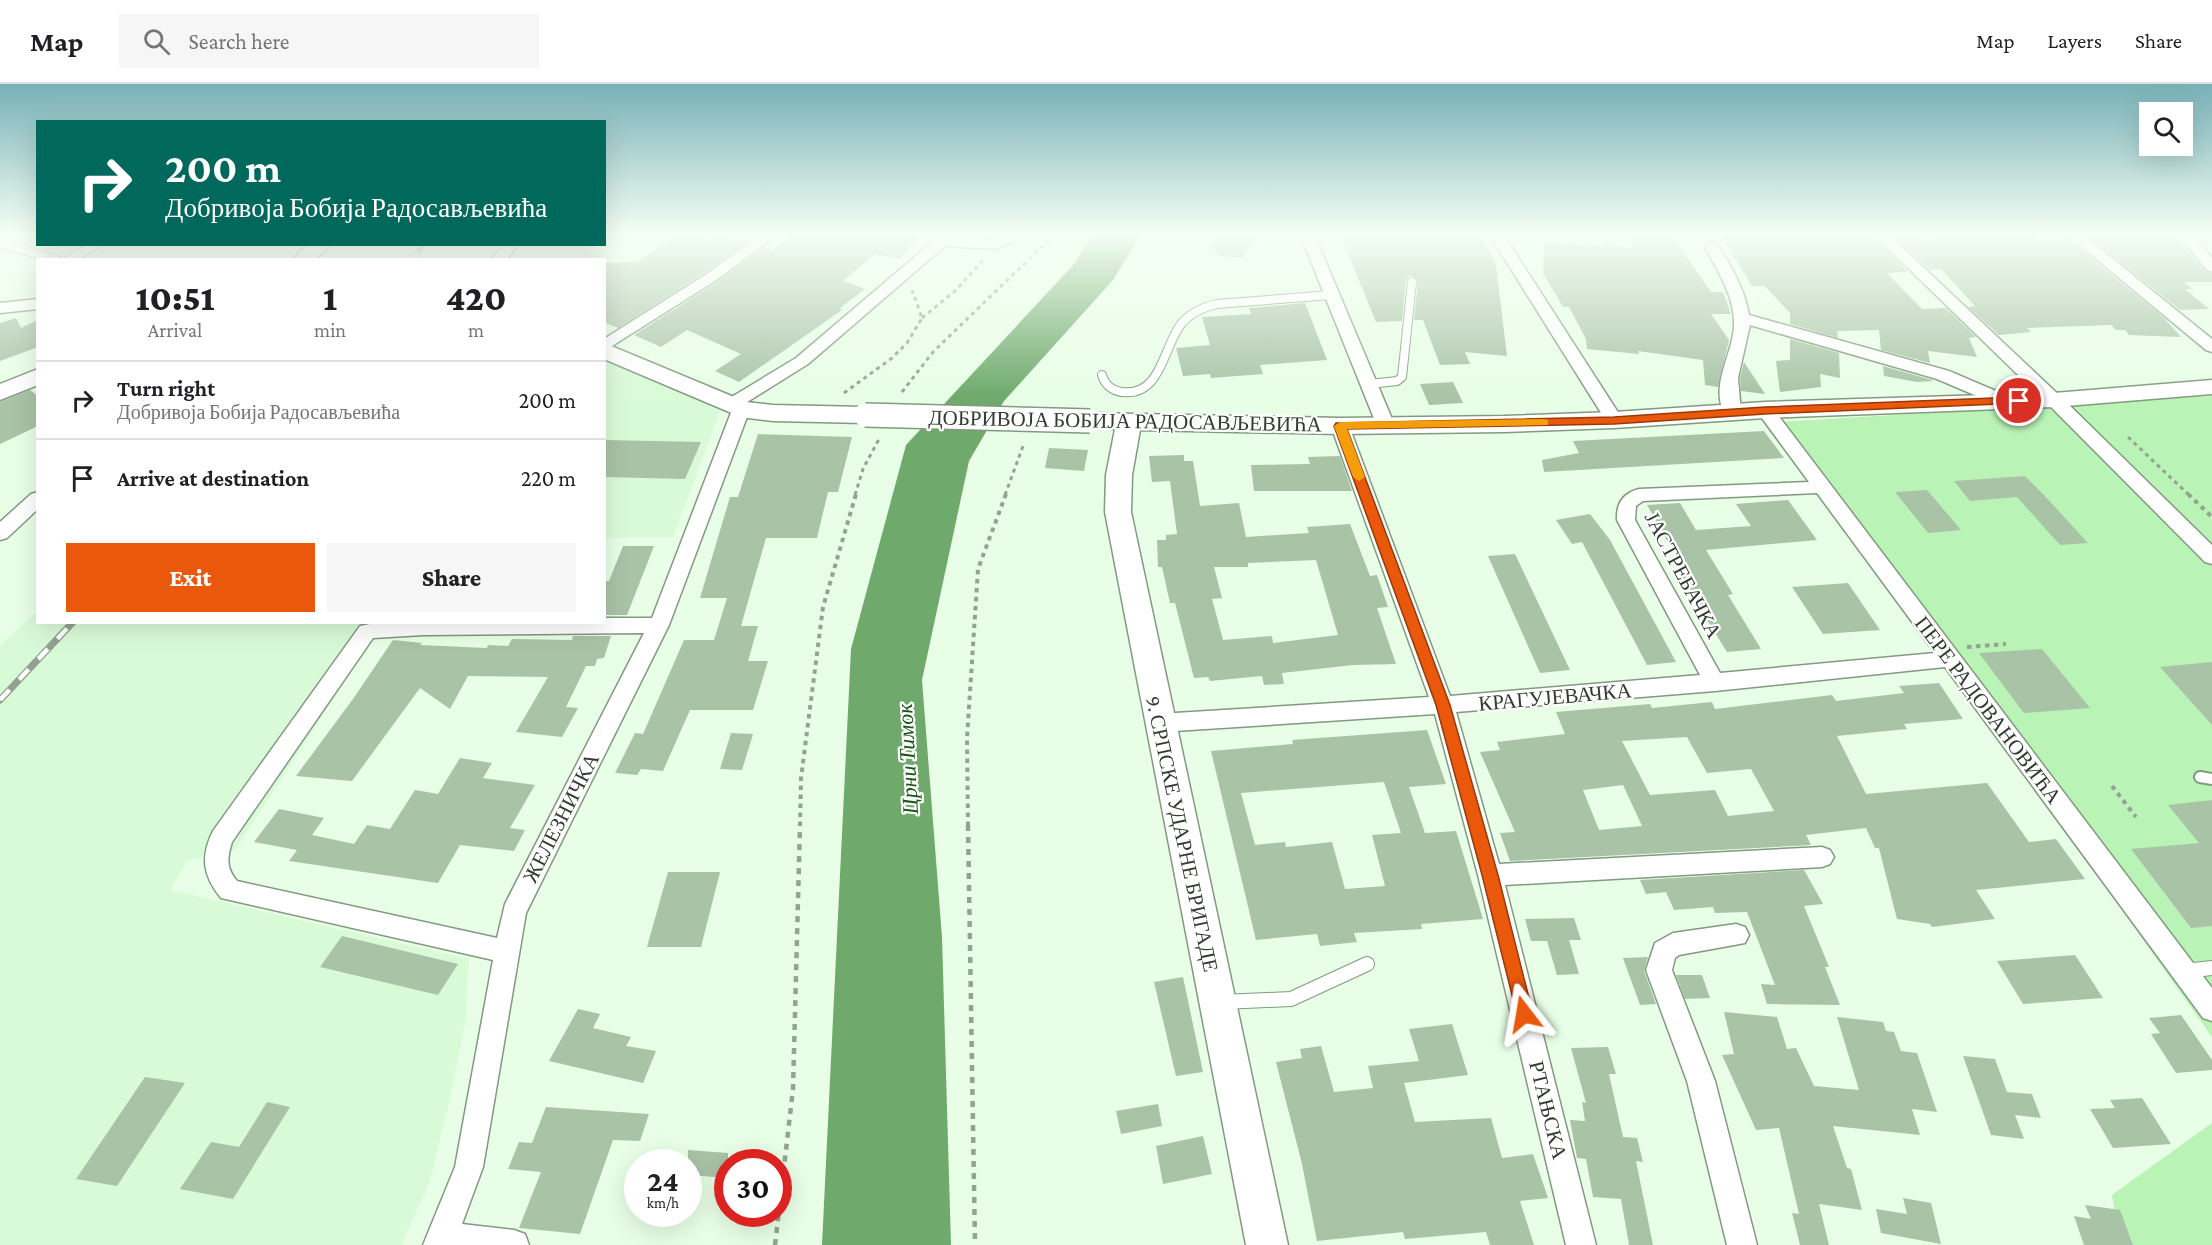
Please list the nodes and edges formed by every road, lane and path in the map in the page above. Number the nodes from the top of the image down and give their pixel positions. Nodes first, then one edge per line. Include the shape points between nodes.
1 (696, 288) edge
2 (887, 288) edge
3 (911, 288) edge
4 (957, 288) edge
5 (999, 288) edge
6 (1328, 288) edge
7 (1411, 288) edge
8 (1530, 288) edge
9 (1732, 288) edge
10 (1937, 288) edge
11 (2140, 288) edge
12 (1331, 295) junction
13 (36, 304) edge
14 (0, 308) edge
15 (922, 318) junction
16 (1742, 318) junction
17 (606, 347) edge
18 (2212, 347) edge
19 (606, 349) edge
20 (1101, 375) dead end
21 (36, 377) edge
22 (1368, 384) junction
23 (2212, 387) edge
24 (0, 393) edge
25 (898, 397) dead end
26 (2054, 400) junction
27 (2004, 401) junction
28 (736, 407) junction
29 (1765, 410) junction
30 (1732, 412) junction
31 (828, 414) junction
32 (1614, 420) junction
33 (1129, 422) junction
34 (1340, 426) junction
35 (1386, 426) junction
36 (880, 436) dead end
37 (2128, 437) dead end
38 (1023, 446) dead end
39 (1822, 487) junction
40 (36, 500) edge
41 (2212, 517) edge
42 (0, 533) edge
43 (2212, 557) edge
44 (658, 625) junction
45 (2007, 644) dead end
46 (1946, 654) junction
47 (1715, 683) junction
48 (1443, 705) junction
49 (1159, 723) junction
50 (2200, 777) dead end
51 (2212, 779) edge
52 (2112, 786) dead end
53 (2136, 817) dead end
54 (1822, 856) dead end
55 (1490, 875) junction
56 (1736, 935) dead end
57 (506, 952) junction
58 (1367, 964) dead end
59 (2212, 968) edge
60 (2183, 971) junction
61 (1217, 1002) junction
62 (2212, 1010) edge
63 (441, 1240) edge
64 (514, 1245) edge
65 (775, 1245) edge
66 (975, 1245) edge
67 (1268, 1245) edge
68 (1581, 1245) edge
69 (1742, 1245) edge

1 - 17 street
2 - 28 street via 802,361
3 - 15 path
4 - 15 path
5 - 25 path via 933,352
6 - 12 street
7 - 22 lane via 1402,377
8 - 32 street
9 - 16 street
10 - 26 street
11 - 18 street
12 - 20 lane via 1204,307 1180,325 1147,388 1137,392 1114,390
12 - 22 street
13 - 14 street
15 - 31 path via 907,343 845,392
16 - 27 street via 1943,375
16 - 30 street via 1728,391
19 - 28 street, ДОБРИВОЈА БОБИЈА РАДОСАВЉЕВИЋА
21 - 24 street
22 - 35 street
23 - 26 street, ДОБРИВОЈА БОБИЈА РАДОСАВЉЕВИЋА
26 - 27 street, ДОБРИВОЈА БОБИЈА РАДОСАВЉЕВИЋА
26 - 43 street
27 - 29 street, ДОБРИВОЈА БОБИЈА РАДОСАВЉЕВИЋА
28 - 31 street, ДОБРИВОЈА БОБИЈА РАДОСАВЉЕВИЋА
28 - 44 street, ЖЕЛЕЗНИЧКА
29 - 30 street, ДОБРИВОЈА БОБИЈА РАДОСАВЉЕВИЋА
29 - 39 street, ПЕРЕ РАДОВАНОВИЋА
30 - 32 street, ДОБРИВОЈА БОБИЈА РАДОСАВЉЕВИЋА
31 - 33 street, ДОБРИВОЈА БОБИЈА РАДОСАВЉЕВИЋА, bridge
32 - 35 street, ДОБРИВОЈА БОБИЈА РАДОСАВЉЕВИЋА
33 - 34 street, ДОБРИВОЈА БОБИЈА РАДОСАВЉЕВИЋА
33 - 49 street, 9. СРПСКЕ УДАРНЕ БРИГАДЕ via 1119,475 1118,512
34 - 35 street, ДОБРИВОЈА БОБИЈА РАДОСАВЉЕВИЋА
34 - 48 street, РТАЊСКА
36 - 65 path via 863,469 823,607 801,778 793,1089
37 - 41 path
38 - 66 path via 978,568 967,738
39 - 46 street, ПЕРЕ РАДОВАНОВИЋА
39 - 47 street, ЈАСТРЕБАЧКА via 1640,495 1628,501 1626,520
40 - 42 street
44 - 57 street, ЖЕЛЕЗНИЧКА via 514,912
44 - 57 street via 367,631 221,838 214,861 216,875 230,890
45 - 46 path
46 - 47 street, КРАГУЈЕВАЧКА
46 - 60 street, ПЕРЕ РАДОВАНОВИЋА
47 - 48 street, КРАГУЈЕВАЧКА
48 - 49 street, КРАГУЈЕВАЧКА
48 - 55 street, РТАЊСКА
49 - 61 street, 9. СРПСКЕ УДАРНЕ БРИГАДЕ
50 - 51 lane
52 - 53 path
54 - 55 street
55 - 68 street, РТАЊСКА
56 - 69 street via 1673,944 1664,951 1659,970 1701,1081
57 - 63 street, ЖЕЛЕЗНИЧКА via 469,1167
58 - 61 lane via 1291,999
59 - 60 lane
60 - 62 street, ПЕРЕ РАДОВАНОВИЋА
61 - 67 street, 9. СРПСКЕ УДАРНЕ БРИГАДЕ
63 - 64 street

